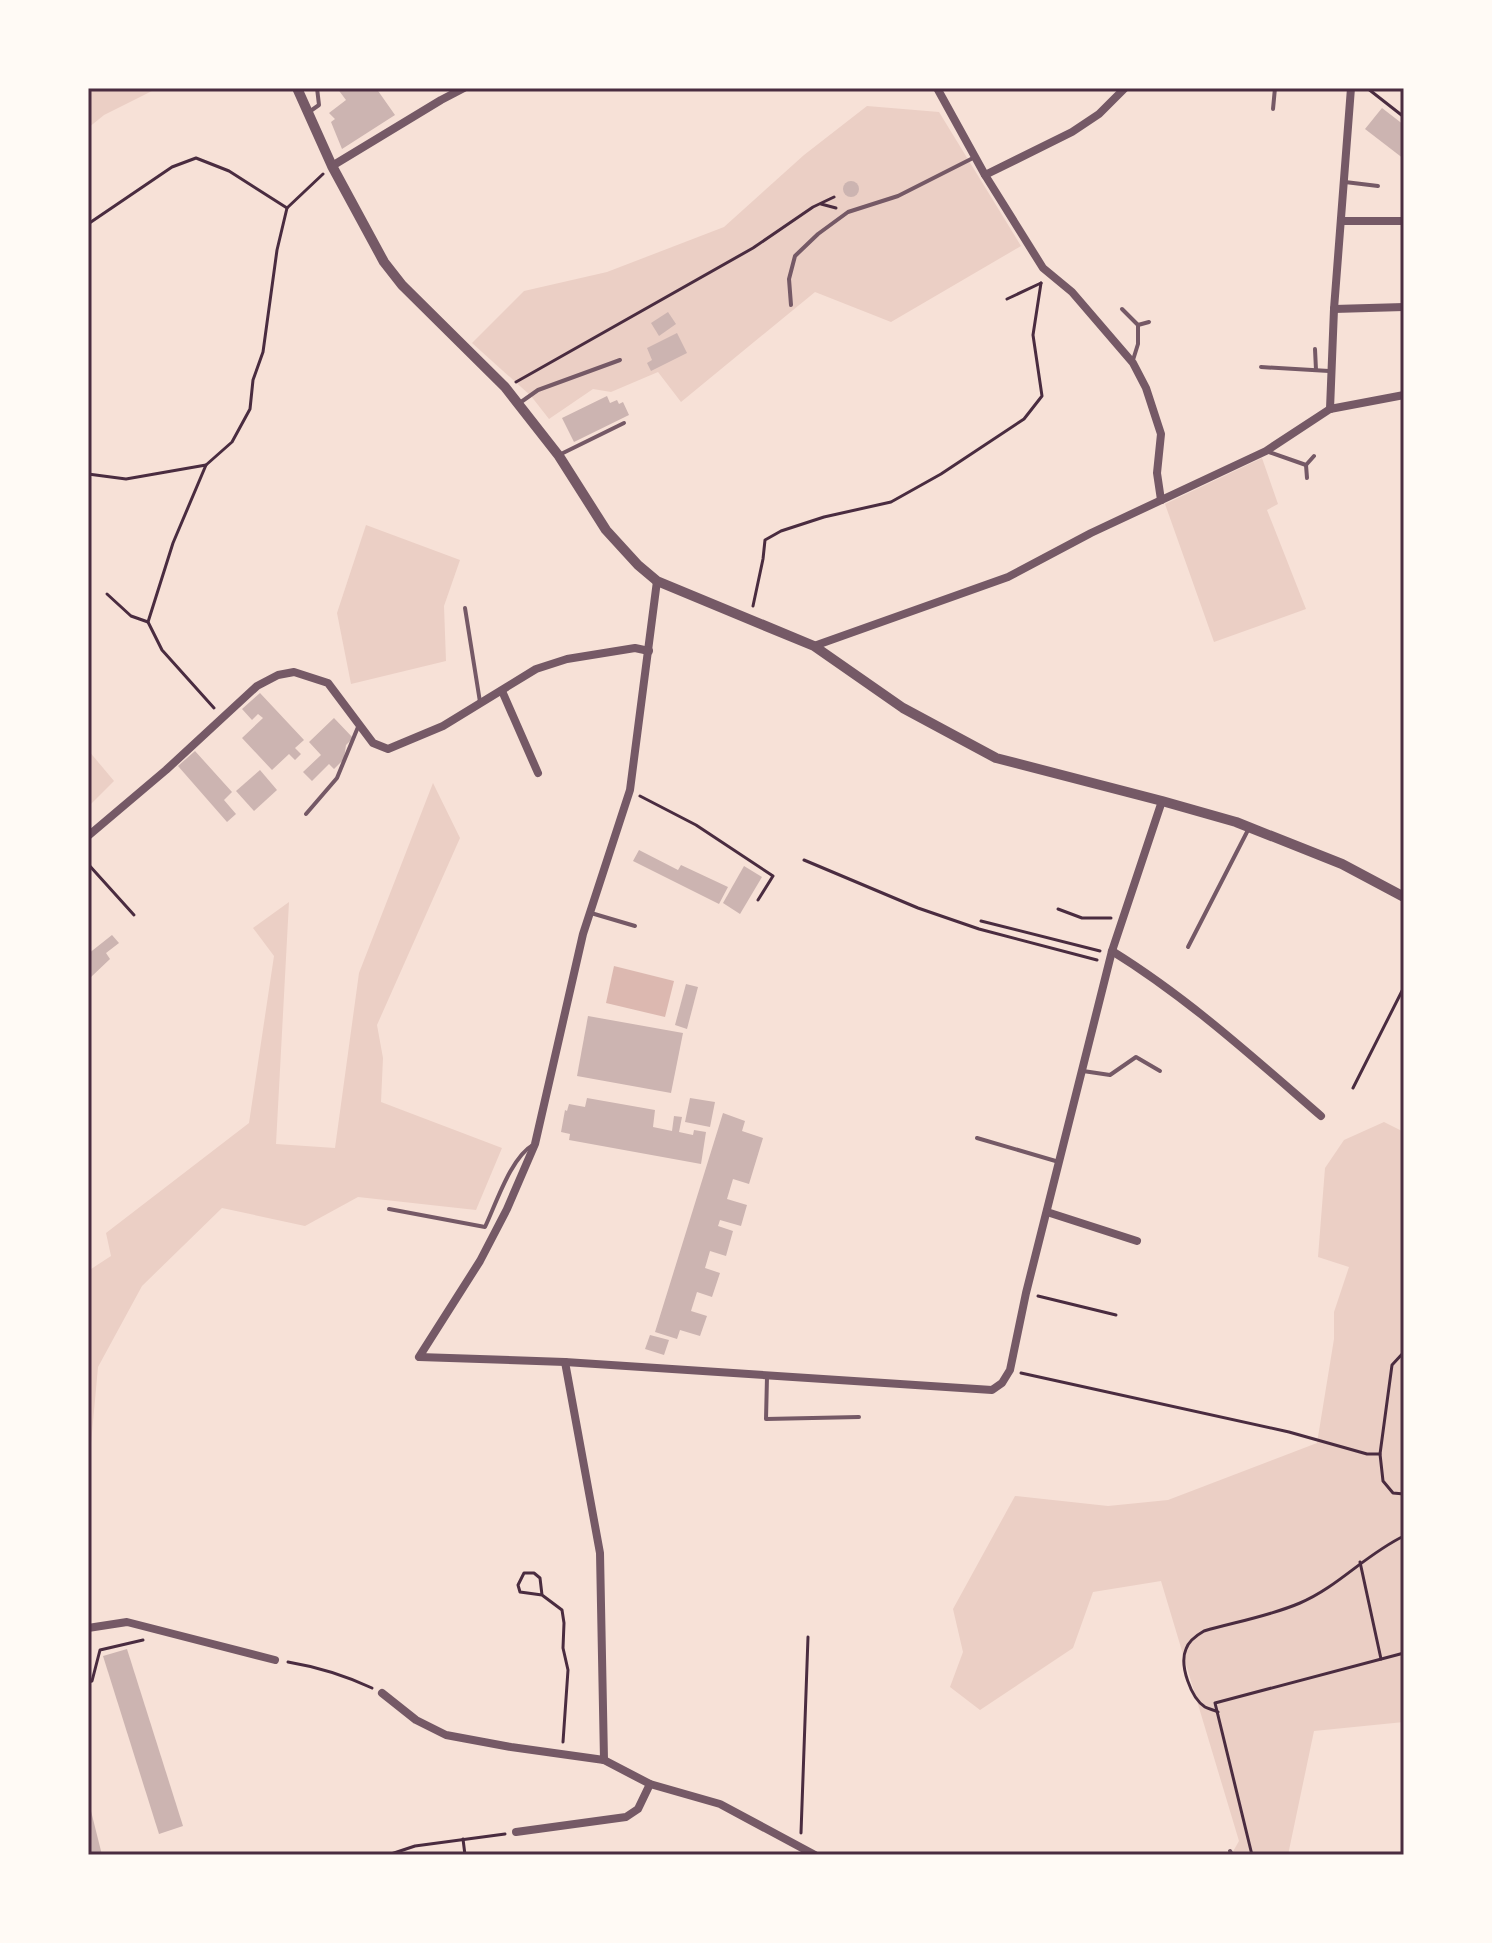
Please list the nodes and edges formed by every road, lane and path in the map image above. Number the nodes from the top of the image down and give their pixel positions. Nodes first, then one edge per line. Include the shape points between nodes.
1 (297, 88) edge
2 (317, 88) edge
3 (464, 88) edge
4 (937, 88) edge
5 (1125, 88) edge
6 (1275, 88) edge
7 (1351, 88) edge
8 (1367, 88) edge
9 (1273, 109) dead end
10 (307, 113) junction
11 (1404, 117) edge
12 (975, 157) junction
13 (332, 166) junction
14 (985, 175) junction
15 (1345, 182) junction
16 (1378, 186) dead end
17 (834, 197) dead end
18 (287, 208) junction
19 (1341, 221) junction
20 (1404, 221) edge
21 (88, 224) edge
22 (1007, 299) dead end
23 (791, 305) dead end
24 (1404, 307) edge
25 (1122, 309) dead end
26 (1334, 309) junction
27 (1149, 322) dead end
28 (1138, 325) junction
29 (1315, 349) dead end
30 (620, 360) dead end
31 (1133, 363) junction
32 (1261, 367) dead end
33 (1316, 370) junction
34 (1332, 371) junction
35 (505, 387) junction
36 (1404, 395) edge
37 (519, 403) junction
38 (1330, 409) junction
39 (624, 423) dead end
40 (1266, 451) junction
41 (559, 456) junction
42 (1314, 456) dead end
43 (206, 465) junction
44 (1306, 465) junction
45 (88, 474) edge
46 (1307, 478) dead end
47 (1161, 500) junction
48 (657, 581) junction
49 (107, 594) dead end
50 (465, 608) dead end
51 (748, 620) junction
52 (148, 622) junction
53 (814, 646) junction
54 (649, 651) junction
55 (502, 691) junction
56 (480, 704) junction
57 (223, 717) junction
58 (359, 725) junction
59 (538, 773) dead end
60 (630, 790) junction
61 (1162, 801) junction
62 (306, 814) dead end
63 (1249, 828) junction
64 (88, 836) edge
65 (804, 860) dead end
66 (88, 864) edge
67 (1404, 897) edge
68 (758, 900) dead end
69 (1058, 909) dead end
70 (589, 913) junction
71 (134, 915) dead end
72 (1123, 918) junction
73 (981, 921) dead end
74 (635, 926) dead end
75 (1188, 947) dead end
76 (1111, 956) junction
77 (1404, 987) edge
78 (1081, 1070) junction
79 (1160, 1071) dead end
80 (1353, 1088) dead end
81 (1321, 1116) dead end
82 (977, 1138) dead end
83 (535, 1144) junction
84 (1059, 1162) junction
85 (389, 1209) dead end
86 (1047, 1212) junction
87 (1137, 1241) dead end
88 (1026, 1293) junction
89 (1116, 1315) dead end
90 (1404, 1352) edge
91 (565, 1362) junction
92 (1010, 1370) junction
93 (767, 1375) junction
94 (859, 1417) dead end
95 (1380, 1454) junction
96 (1404, 1494) edge
97 (1404, 1536) edge
98 (1360, 1562) junction
99 (542, 1595) junction
100 (88, 1628) edge
101 (808, 1637) dead end
102 (144, 1640) dead end
103 (1404, 1653) edge
104 (1381, 1659) junction
105 (275, 1660) joint
106 (88, 1682) edge
107 (382, 1693) joint
108 (1218, 1712) junction
109 (562, 1754) junction
110 (604, 1760) junction
111 (650, 1784) junction
112 (516, 1832) joint
113 (463, 1839) junction
114 (801, 1845) junction
115 (388, 1855) edge
116 (465, 1855) edge
117 (815, 1855) edge
118 (1252, 1855) edge

1 - 10 street
2 - 10 lane via 319,105
3 - 13 street
4 - 12 street
5 - 14 street via 1072,132
6 - 9 lane
7 - 15 street
8 - 11 path
10 - 13 street
12 - 14 street
12 - 23 lane via 898,196 848,212 818,234 795,256 789,279
13 - 18 path
13 - 35 street via 402,285
14 - 31 street via 1043,268 1072,292
15 - 16 lane
15 - 19 street
17 - 35 path
18 - 21 path via 229,171 196,158 172,167
18 - 43 path via 250,409 232,442
19 - 20 street
19 - 26 street
22 - 51 path via 1041,283 1033,335 1042,396 1024,419 891,502 824,517 765,540
24 - 26 street
25 - 28 lane
26 - 34 street
27 - 28 lane
28 - 31 lane
29 - 33 lane
30 - 37 lane via 538,390
31 - 47 street via 1161,434
32 - 33 lane
33 - 34 lane
34 - 38 street
35 - 37 street
36 - 38 street
37 - 41 street
38 - 40 street
39 - 41 lane
40 - 44 lane
40 - 47 street
41 - 48 street via 606,530
42 - 44 lane
43 - 45 path via 126,479
43 - 52 path
44 - 46 lane
47 - 53 street via 1008,577
48 - 51 street
48 - 54 street
49 - 52 path via 131,616
50 - 56 lane
51 - 53 street
52 - 57 path via 162,650
53 - 61 street via 903,708 996,758
54 - 55 street via 635,648 567,659 536,669
54 - 60 street
55 - 56 street
55 - 59 street
56 - 58 street via 388,749 373,743
57 - 58 street via 257,686 294,672 328,683
57 - 64 street
58 - 62 lane via 337,778
60 - 68 path via 696,825 773,876
60 - 70 street
61 - 63 street
61 - 72 street
63 - 67 street via 1342,864
63 - 75 lane
65 - 76 path via 967,924
66 - 71 path
69 - 72 path via 1082,918
70 - 74 lane
70 - 83 street
72 - 76 street
73 - 76 path
76 - 78 street
76 - 81 street via 1166,987
77 - 80 path
78 - 79 lane via 1110,1075 1136,1057
78 - 84 street
82 - 84 lane
83 - 85 lane via 525,1149 512,1170 485,1227
83 - 91 street via 480,1261 419,1357
84 - 86 street
86 - 87 street
86 - 88 street
88 - 89 path
88 - 92 street
90 - 95 path via 1392,1365
91 - 93 street
91 - 110 street via 600,1553
92 - 93 street via 992,1390
92 - 95 path
93 - 94 lane via 766,1419
95 - 96 path via 1383,1481 1393,1493
97 - 98 path
98 - 104 path
98 - 108 path via 1300,1603 1194,1638 1185,1650 1185,1669 1194,1694
99 - 99 path via 520,1592 524,1573 540,1578
99 - 109 path via 562,1610 564,1623 568,1670
100 - 105 street via 127,1622
101 - 114 path
102 - 106 path via 100,1650
103 - 104 path
104 - 108 path via 1215,1703
105 - 107 path via 337,1673
107 - 109 street via 446,1735
108 - 118 path
109 - 110 street
110 - 111 street
111 - 112 street via 638,1809 626,1817
111 - 114 street via 720,1804
112 - 113 path
113 - 115 path
113 - 116 path
114 - 117 street

